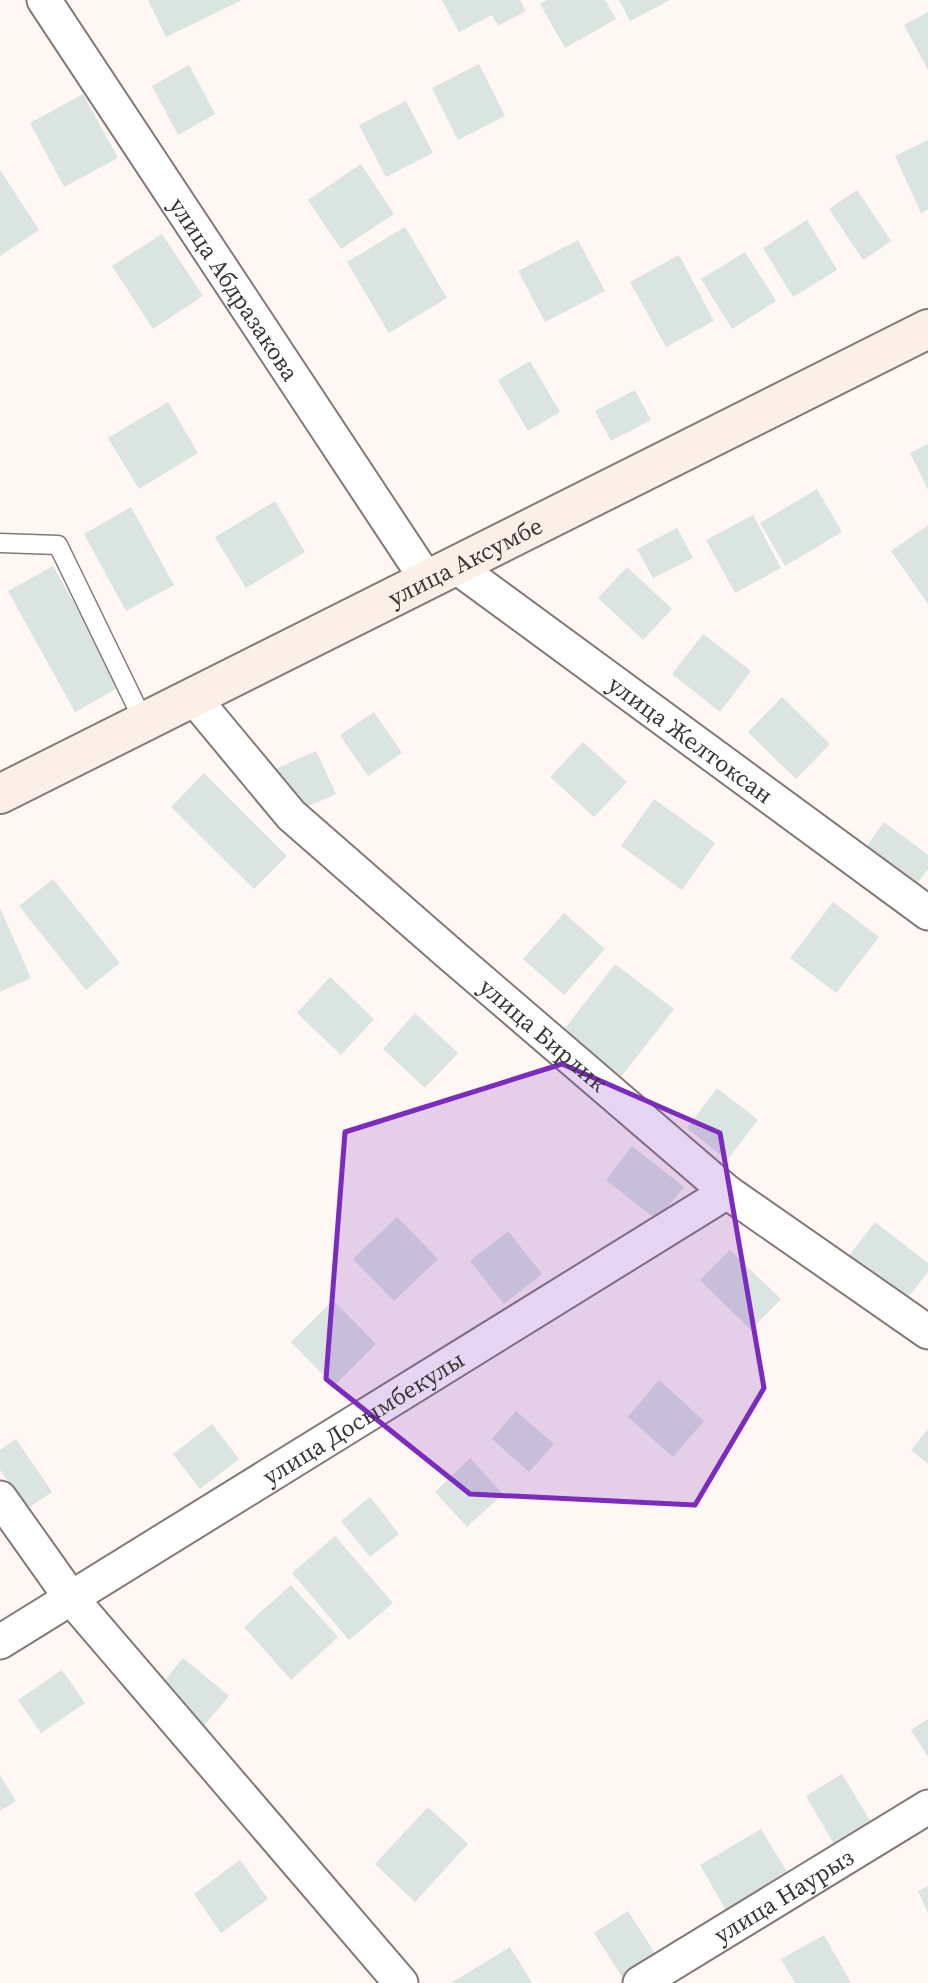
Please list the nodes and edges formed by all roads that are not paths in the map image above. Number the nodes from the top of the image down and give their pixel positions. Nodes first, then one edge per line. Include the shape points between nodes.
1 (44, 0) edge
2 (928, 329) edge
3 (0, 543) edge
4 (441, 573) junction
5 (193, 697) junction
6 (144, 722) junction
7 (0, 794) edge
8 (928, 913) edge
9 (727, 1192) junction
10 (928, 1332) edge
11 (0, 1498) edge
12 (71, 1598) junction
13 (0, 1642) edge
14 (928, 1807) edge
15 (401, 1983) edge
16 (640, 1983) edge

1 - 4 street, улица Абдразакова
2 - 4 main road, улица Аксумбе
3 - 6 lane via 58,545
4 - 5 main road, улица Аксумбе
4 - 8 street, улица Желтоксан
5 - 6 main road, улица Аксумбе
5 - 9 street, улица Бирлик via 291,815
6 - 7 main road, улица Аксумбе
9 - 10 street, улица Бирлик
9 - 12 street, улица Досымбекулы
11 - 12 street
12 - 13 street, улица Досымбекулы
12 - 15 street
14 - 16 street, улица Наурыз

